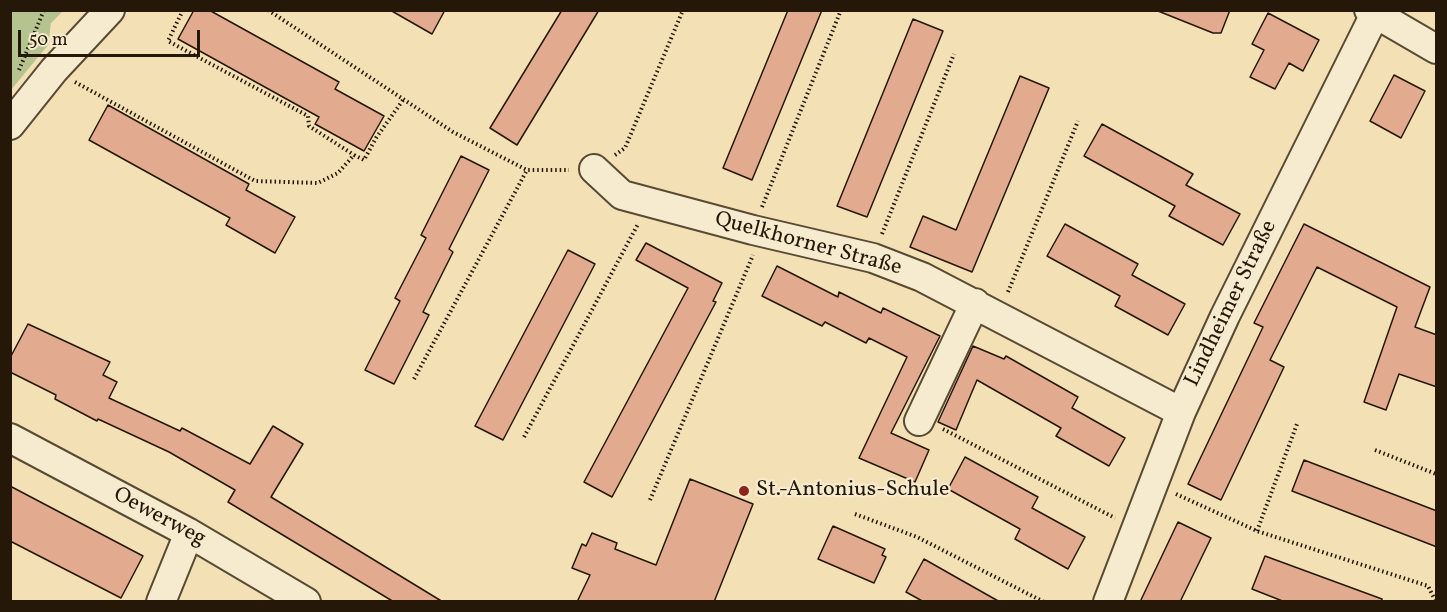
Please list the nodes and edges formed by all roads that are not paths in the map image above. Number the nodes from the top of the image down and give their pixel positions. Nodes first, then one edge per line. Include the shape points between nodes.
1 (110, 10) edge
2 (1372, 12) edge
3 (1437, 49) edge
4 (10, 125) edge
5 (594, 170) road end
6 (985, 308) junction
7 (1180, 412) junction
8 (919, 421) road end
9 (10, 438) edge
10 (189, 533) junction
11 (161, 602) edge
12 (306, 602) edge
13 (1107, 602) edge

1 - 4 street
2 - 3 street
2 - 7 street, Lindheimer Straße
5 - 6 street, Quelkhorner Straße via 621,195 873,258
6 - 7 street, Quelkhorner Straße
6 - 8 street
7 - 13 street, Lindheimer Straße
9 - 10 street, Oewerweg
10 - 11 street
10 - 12 street, Oewerweg

